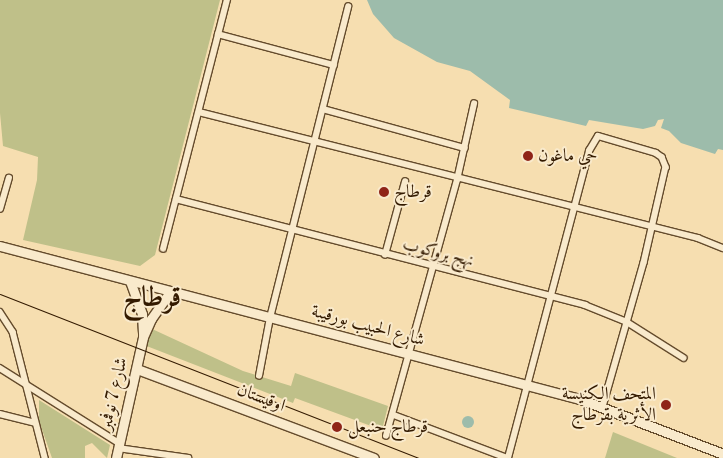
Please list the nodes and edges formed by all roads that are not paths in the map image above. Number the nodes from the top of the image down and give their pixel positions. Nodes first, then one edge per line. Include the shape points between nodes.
1 (227, 0) edge
2 (348, 7) dead end
3 (218, 34) junction
4 (334, 65) junction
5 (474, 104) dead end
6 (323, 109) junction
7 (199, 112) junction
8 (315, 142) junction
9 (464, 148) junction
10 (9, 178) dead end
11 (457, 180) junction
12 (405, 182) dead end
13 (176, 199) junction
14 (573, 208) junction
15 (0, 209) edge
16 (652, 228) junction
17 (292, 229) junction
18 (0, 246) edge
19 (723, 248) edge
20 (163, 249) dead end
21 (385, 254) junction
22 (434, 268) junction
23 (130, 281) junction
24 (170, 292) junction
25 (552, 297) junction
26 (0, 312) edge
27 (270, 318) junction
28 (627, 322) junction
29 (143, 337) junction
30 (411, 354) junction
31 (684, 358) dead end
32 (0, 368) edge
33 (137, 369) junction
34 (259, 376) dead end
35 (527, 385) junction
36 (26, 386) junction
37 (603, 406) junction
38 (0, 414) edge
39 (394, 415) junction
40 (36, 423) junction
41 (386, 436) dead end
42 (118, 446) junction
43 (723, 454) edge
44 (45, 458) edge
45 (116, 458) edge
46 (188, 458) edge
47 (374, 458) edge
48 (507, 458) edge

1 - 3 street
2 - 4 street
3 - 4 street
3 - 7 street
4 - 6 street
5 - 9 street
6 - 8 street
6 - 9 street
7 - 8 street
7 - 13 street
8 - 11 street
8 - 17 street
9 - 11 street
10 - 15 street
11 - 14 street
11 - 22 street
12 - 21 street
13 - 17 street, نهج بروكوب
13 - 20 street
14 - 16 street
14 - 16 street via 589,151 598,136 662,156 666,172
14 - 25 street
16 - 19 street via 698,238
16 - 28 street
17 - 21 street, نهج بروكوب
17 - 27 street
18 - 23 main road, شارع الحبيب بورقيبة
21 - 22 street, نهج بروكوب
22 - 25 street, نهج بروكوب
22 - 30 street
23 - 24 main road, شارع الحبيب بورقيبة
23 - 29 main road, شارع 7 نوفمبر via 142,314
24 - 27 main road, شارع الحبيب بورقيبة
24 - 29 main road, شارع 7 نوفمبر
25 - 28 street, نهج بروكوب via 586,305
25 - 35 street
26 - 36 street via 13,332
27 - 30 main road, شارع الحبيب بورقيبة
27 - 34 street
28 - 31 street, نهج بروكوب
28 - 37 street
29 - 33 main road, شارع 7 نوفمبر
30 - 35 main road, شارع الحبيب بورقيبة
30 - 39 street
32 - 36 street
33 - 42 main road, شارع 7 نوفمبر
33 - 47 main road, اوقيستان
35 - 37 main road, شارع الحبيب بورقيبة
35 - 48 street
36 - 40 street
36 - 42 street
37 - 43 main road, شارع الحبيب بورقيبة
38 - 40 street
39 - 41 street
39 - 48 street
40 - 44 street
42 - 45 main road, شارع 7 نوفمبر
42 - 46 street

